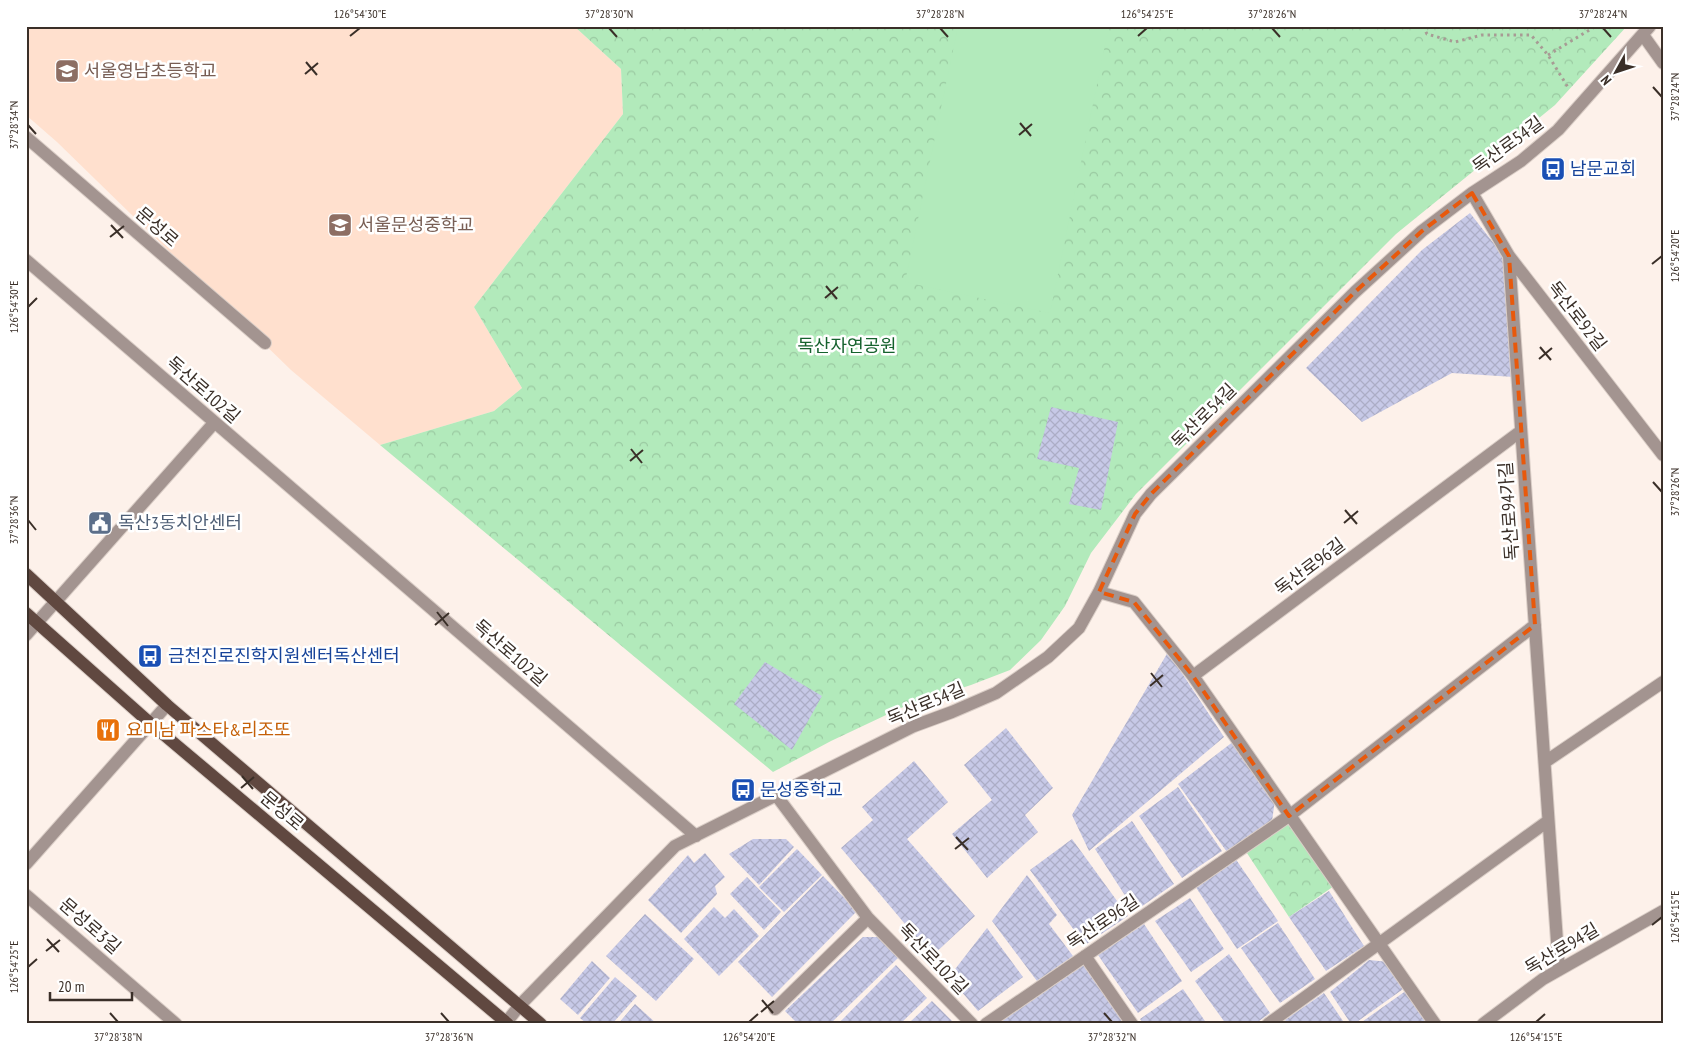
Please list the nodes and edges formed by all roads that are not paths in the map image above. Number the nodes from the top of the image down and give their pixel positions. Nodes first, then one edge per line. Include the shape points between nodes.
1 (1647, 31) edge
2 (1663, 63) edge
3 (26, 138) edge
4 (1472, 193) junction
5 (1509, 256) junction
6 (26, 260) edge
7 (265, 343) dead end
8 (214, 423) junction
9 (1521, 431) junction
10 (1663, 455) edge
11 (26, 574) edge
12 (1099, 592) junction
13 (56, 600) junction
14 (26, 613) edge
15 (37, 622) junction
16 (1535, 626) junction
17 (26, 635) edge
18 (1193, 676) junction
19 (1663, 682) edge
20 (167, 705) junction
21 (150, 723) junction
22 (1545, 762) junction
23 (776, 795) junction
24 (1289, 816) junction
25 (1548, 821) junction
26 (696, 836) junction
27 (26, 864) edge
28 (26, 895) edge
29 (1663, 910) edge
30 (868, 918) junction
31 (1379, 944) junction
32 (1085, 956) junction
33 (1559, 970) junction
34 (520, 1005) junction
35 (775, 1009) dead end
36 (507, 1023) edge
37 (176, 1024) edge
38 (541, 1024) edge
39 (972, 1024) edge
40 (986, 1024) edge
41 (1132, 1024) edge
42 (1268, 1024) edge
43 (1435, 1024) edge
44 (1483, 1024) edge

1 - 2 street
1 - 4 street, 독산로54길 via 1558,130 1521,161
3 - 7 street, 문성로
4 - 5 street, 독산로92길
4 - 12 street, 독산로54길 via 1422,231 1355,292 1151,494 1135,514
5 - 9 street, 독산로94가길
5 - 10 street, 독산로92길
6 - 8 street, 독산로102길
8 - 13 street
8 - 26 street, 독산로102길
9 - 16 street, 독산로94가길
9 - 18 street, 독산로96길
11 - 13 main road, 문성로
12 - 18 street via 1134,602
12 - 23 street, 독산로54길 via 1079,628 1048,657 996,693 914,726
13 - 15 street
13 - 20 main road, 문성로
14 - 15 main road, 문성로
15 - 17 street
15 - 21 main road, 문성로
16 - 22 street, 독산로94가길
16 - 24 street, 독산로96길
18 - 24 street
19 - 22 street
20 - 21 street
20 - 34 main road, 문성로
21 - 27 street
21 - 36 main road, 문성로
22 - 25 street, 독산로94가길
23 - 26 street
23 - 30 street, 독산로102길
24 - 31 street
24 - 32 street, 독산로96길
25 - 31 street
25 - 33 street, 독산로94가길
26 - 34 street via 676,846
28 - 37 street, 문성로3길
29 - 33 street, 독산로94길
30 - 35 street
30 - 39 street, 독산로102길
31 - 42 street
31 - 43 street
32 - 40 street, 독산로96길
32 - 41 street
33 - 44 street, 독산로94길
34 - 36 street
34 - 38 main road, 문성로

